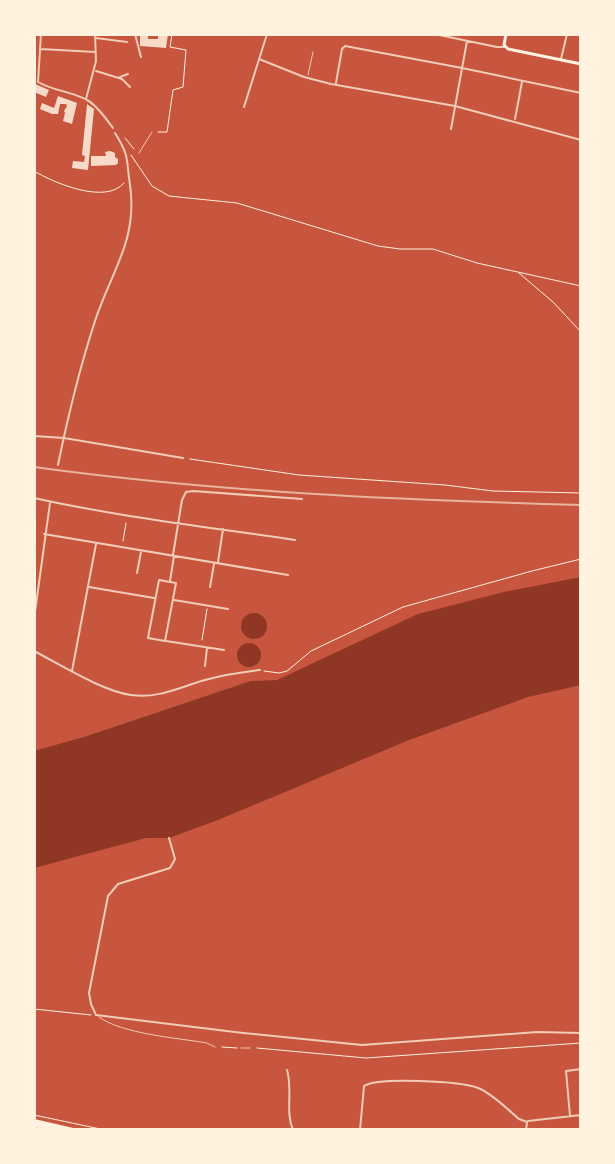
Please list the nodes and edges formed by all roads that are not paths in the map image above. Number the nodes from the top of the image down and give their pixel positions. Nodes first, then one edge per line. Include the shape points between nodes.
1 (41, 34) edge
2 (135, 34) edge
3 (267, 34) edge
4 (434, 34) edge
5 (567, 34) edge
6 (505, 35) edge
7 (95, 36) edge
8 (467, 41) junction
9 (127, 42) dead end
10 (505, 47) junction
11 (40, 51) junction
12 (34, 52) edge
13 (96, 52) junction
14 (313, 52) dead end
15 (141, 57) dead end
16 (259, 59) junction
17 (561, 60) junction
18 (581, 64) edge
19 (462, 68) junction
20 (95, 71) junction
21 (128, 74) dead end
22 (119, 78) junction
23 (308, 78) junction
24 (36, 81) edge
25 (522, 81) junction
26 (336, 84) junction
27 (130, 87) dead end
28 (581, 93) edge
29 (86, 99) junction
30 (455, 106) junction
31 (244, 107) dead end
32 (515, 121) junction
33 (113, 128) dead end
34 (451, 129) dead end
35 (152, 132) road end
36 (115, 133) dead end
37 (581, 140) edge
38 (139, 153) road end
39 (34, 436) edge
40 (64, 438) junction
41 (183, 458) road end
42 (58, 465) dead end
43 (34, 498) edge
44 (302, 499) dead end
45 (50, 501) junction
46 (178, 522) junction
47 (223, 529) junction
48 (44, 534) junction
49 (295, 540) dead end
50 (96, 543) junction
51 (141, 550) junction
52 (173, 556) junction
53 (216, 563) junction
54 (137, 573) dead end
55 (288, 575) dead end
56 (169, 582) junction
57 (88, 586) junction
58 (210, 587) dead end
59 (156, 598) junction
60 (173, 599) junction
61 (228, 609) dead end
62 (34, 619) edge
63 (165, 641) junction
64 (208, 647) junction
65 (224, 650) dead end
66 (34, 651) edge
67 (205, 666) dead end
68 (260, 670) road end
69 (72, 671) junction
70 (169, 838) dead end
71 (96, 1015) junction
72 (581, 1033) edge
73 (215, 1047) road end
74 (241, 1048) road end
75 (250, 1048) road end
76 (581, 1069) edge
77 (287, 1070) dead end
78 (581, 1115) edge
79 (570, 1116) junction
80 (527, 1122) junction
81 (34, 1123) edge
82 (55, 1130) edge
83 (73, 1130) edge
84 (293, 1130) edge
85 (360, 1130) edge
86 (526, 1130) edge

1 - 11 street
2 - 15 street
3 - 16 street
4 - 8 street
5 - 17 street
6 - 10 main road
7 - 9 street
7 - 13 street
8 - 10 street
8 - 19 street
10 - 17 main road
11 - 12 street
11 - 13 street
11 - 24 street
13 - 20 street
14 - 23 lane
16 - 23 street
16 - 31 street
17 - 18 main road
19 - 25 street
19 - 26 street via 345,46
19 - 30 street
20 - 22 street
20 - 29 street
21 - 22 street
22 - 27 street
23 - 26 street
24 - 29 street
25 - 28 street
25 - 32 street
26 - 30 street
29 - 33 street
30 - 32 street
30 - 34 street
32 - 37 street
35 - 38 lane
36 - 40 street via 129,163 132,220 96,318
39 - 40 street
40 - 41 street
40 - 42 street
43 - 45 street
44 - 46 street via 189,491 183,495
45 - 46 street
45 - 48 street
46 - 47 street
46 - 52 street
47 - 49 street
47 - 53 street
48 - 50 street
48 - 62 street
50 - 51 street
50 - 57 street
51 - 52 street
51 - 54 street
52 - 53 street
52 - 56 street
53 - 55 street
53 - 58 street
56 - 59 street via 159,580
56 - 60 street via 176,583
57 - 59 street
57 - 69 street
59 - 63 street via 148,638
60 - 61 street
60 - 63 street
63 - 64 street
64 - 65 street
64 - 67 street
66 - 69 street
68 - 69 street via 136,696
70 - 71 street via 175,859 170,868 118,884 108,896 89,993
71 - 72 street via 362,1045
71 - 73 lane via 115,1026
74 - 75 lane
76 - 79 street via 566,1071
77 - 84 street
78 - 79 street
79 - 80 street
80 - 85 street via 477,1087 400,1080 364,1086
80 - 86 street
81 - 82 highway
81 - 83 highway

